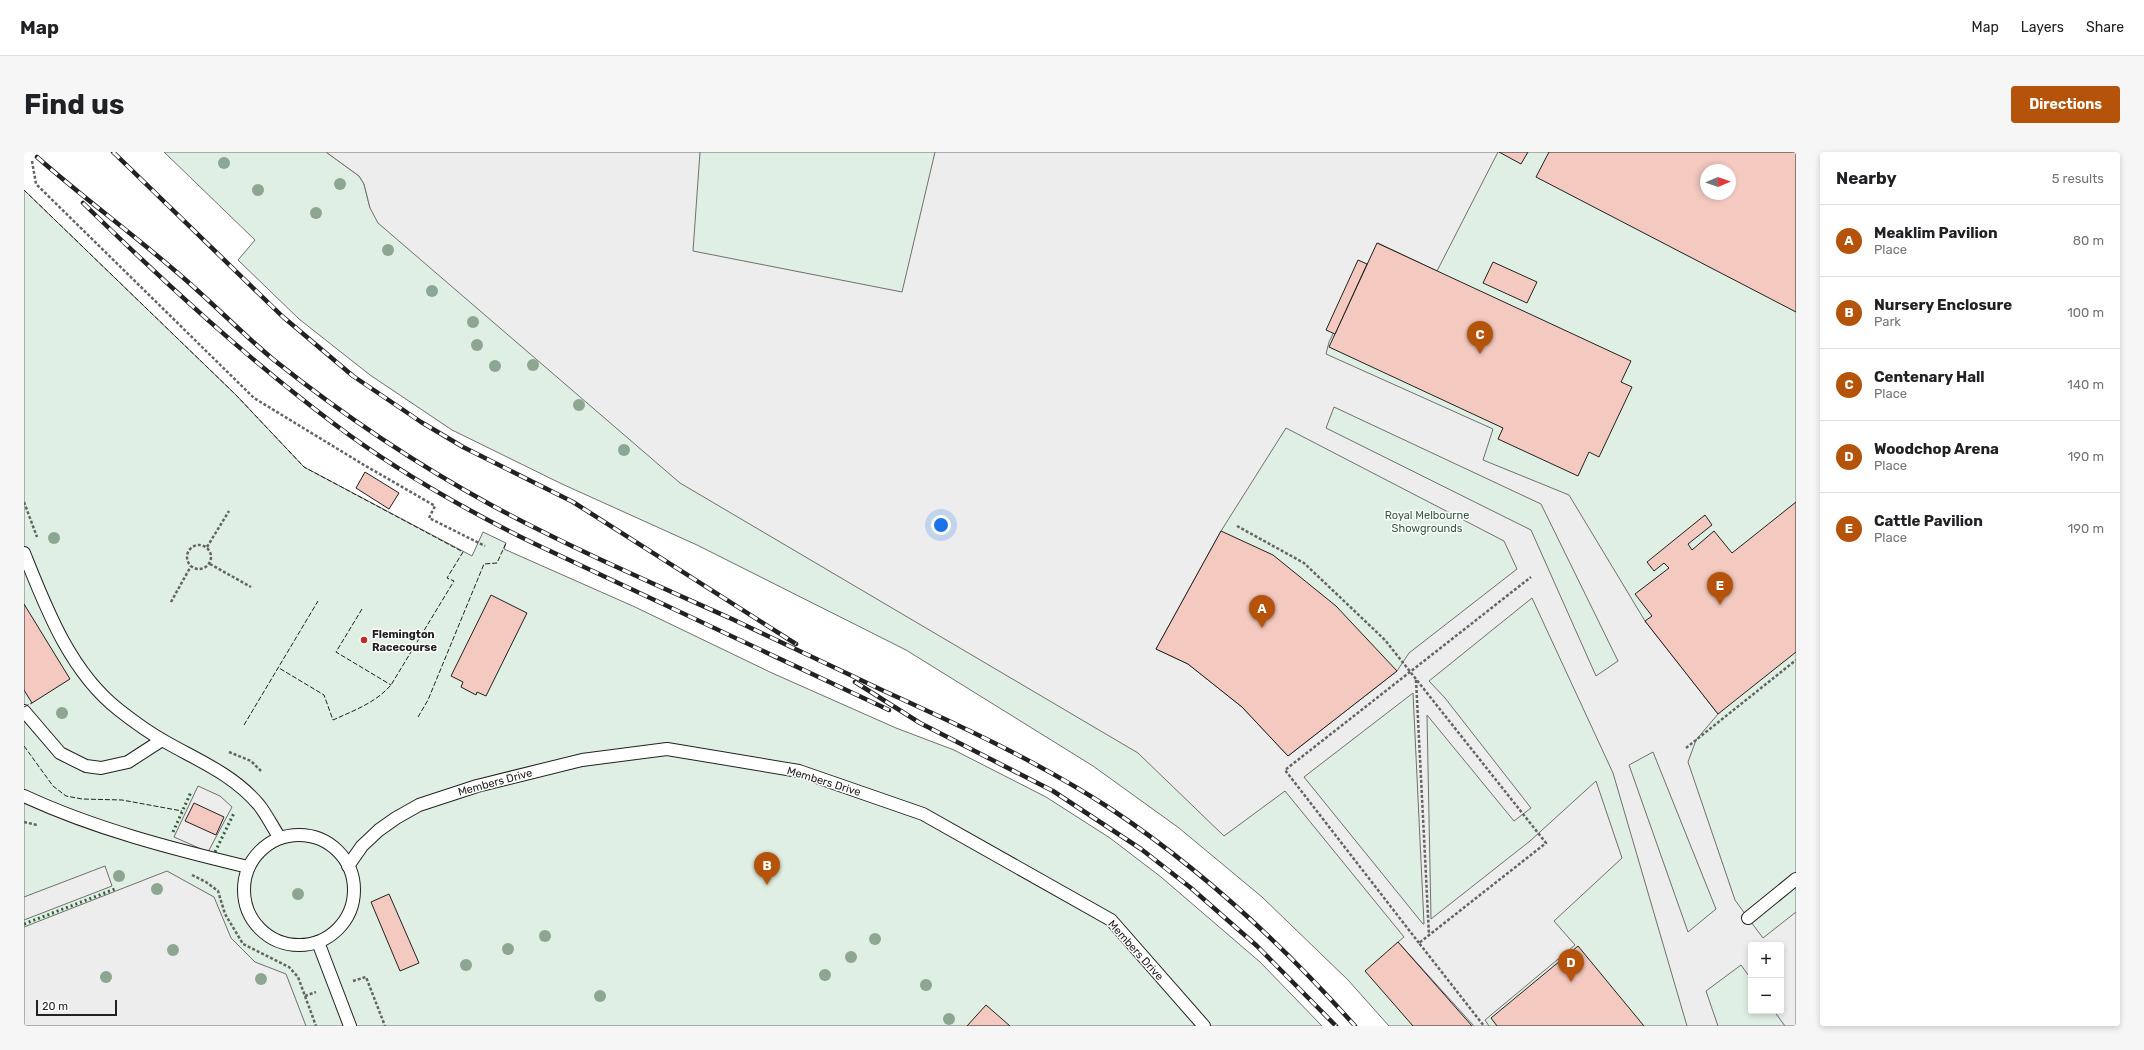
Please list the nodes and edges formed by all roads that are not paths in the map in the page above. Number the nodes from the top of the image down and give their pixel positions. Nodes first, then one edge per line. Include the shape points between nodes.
1 (24, 553) edge
2 (24, 711) edge
3 (162, 740) junction
4 (24, 796) edge
5 (280, 838) junction
6 (348, 866) junction
7 (248, 867) junction
8 (1796, 879) edge
9 (1748, 918) dead end
10 (318, 942) junction
11 (350, 1026) edge
12 (1204, 1026) edge

1 - 3 lane via 53,621 94,686 117,709
2 - 3 lane via 60,753 86,766 101,768 128,762
3 - 5 lane via 219,771 239,786 259,805
4 - 7 lane via 57,812 185,852
5 - 6 lane via 310,836 325,842 340,852
5 - 7 lane via 267,845
6 - 10 lane via 354,884 353,902 346,919 334,933
6 - 12 lane, Members Drive via 362,846 379,830 419,805 478,786 582,760 666,749 799,771 923,814 1111,920
7 - 10 lane via 244,885 245,902 250,917 260,930 274,940 288,945 304,946
8 - 9 lane
10 - 11 lane

